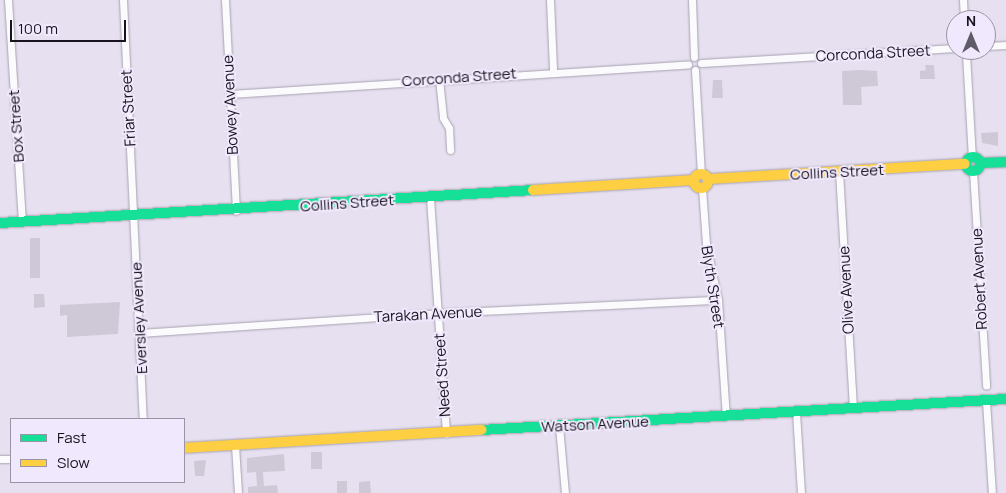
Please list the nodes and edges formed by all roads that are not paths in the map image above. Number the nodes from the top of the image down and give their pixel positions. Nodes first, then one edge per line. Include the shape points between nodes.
1 (8, 0) edge
2 (123, 0) edge
3 (224, 0) edge
4 (550, 0) edge
5 (692, 0) edge
6 (946, 49) edge
7 (694, 57) junction
8 (967, 60) edge
9 (701, 63) junction
10 (688, 64) junction
11 (553, 70) junction
12 (695, 70) junction
13 (439, 79) junction
14 (230, 94) junction
15 (450, 150) dead end
16 (1006, 162) edge
17 (973, 164) junction
18 (840, 172) junction
19 (701, 178) junction
20 (702, 188) joint
21 (430, 198) junction
22 (236, 211) junction
23 (134, 216) junction
24 (22, 222) junction
25 (0, 223) edge
26 (718, 300) junction
27 (438, 313) junction
28 (139, 333) junction
29 (986, 386) dead end
30 (1006, 400) edge
31 (986, 401) junction
32 (853, 408) junction
33 (796, 412) junction
34 (726, 416) junction
35 (143, 418) edge
36 (559, 426) junction
37 (446, 433) junction
38 (235, 445) junction
39 (185, 448) edge
40 (238, 493) edge
41 (565, 493) edge
42 (801, 493) edge
43 (992, 493) edge

1 - 24 street, Box Street
2 - 23 street, Friar Street
3 - 14 street, Bowey Avenue
4 - 11 street
5 - 7 street
6 - 9 street, Corconda Street
7 - 9 street
7 - 10 street
8 - 17 street, Robert Avenue
9 - 12 street
10 - 11 street, Corconda Street
10 - 12 street
11 - 13 street, Corconda Street
12 - 19 street
13 - 14 street, Corconda Street
13 - 15 street
14 - 22 street, Bowey Avenue
16 - 17 street, Collins Street
17 - 18 street, Collins Street
17 - 29 street, Robert Avenue
18 - 19 street, Collins Street
18 - 32 street, Olive Avenue
19 - 20 street
19 - 21 street, Collins Street
20 - 26 street, Blyth Street via 706,244
21 - 22 street, Collins Street
21 - 27 street, Need Street
22 - 23 street, Collins Street
23 - 24 street, Collins Street
23 - 28 street, Eversley Avenue
24 - 25 street, Collins Street
26 - 27 street, Tarakan Avenue
26 - 34 street, Blyth Street
27 - 28 street, Tarakan Avenue
27 - 37 street, Need Street
28 - 35 street, Eversley Avenue
30 - 31 street, Watson Avenue
31 - 32 street, Watson Avenue
31 - 43 street
32 - 33 street, Watson Avenue
33 - 34 street, Watson Avenue
33 - 42 street
34 - 36 street, Watson Avenue
36 - 37 street, Watson Avenue
36 - 41 street
37 - 38 street, Watson Avenue
38 - 39 street, Watson Avenue
38 - 40 street

